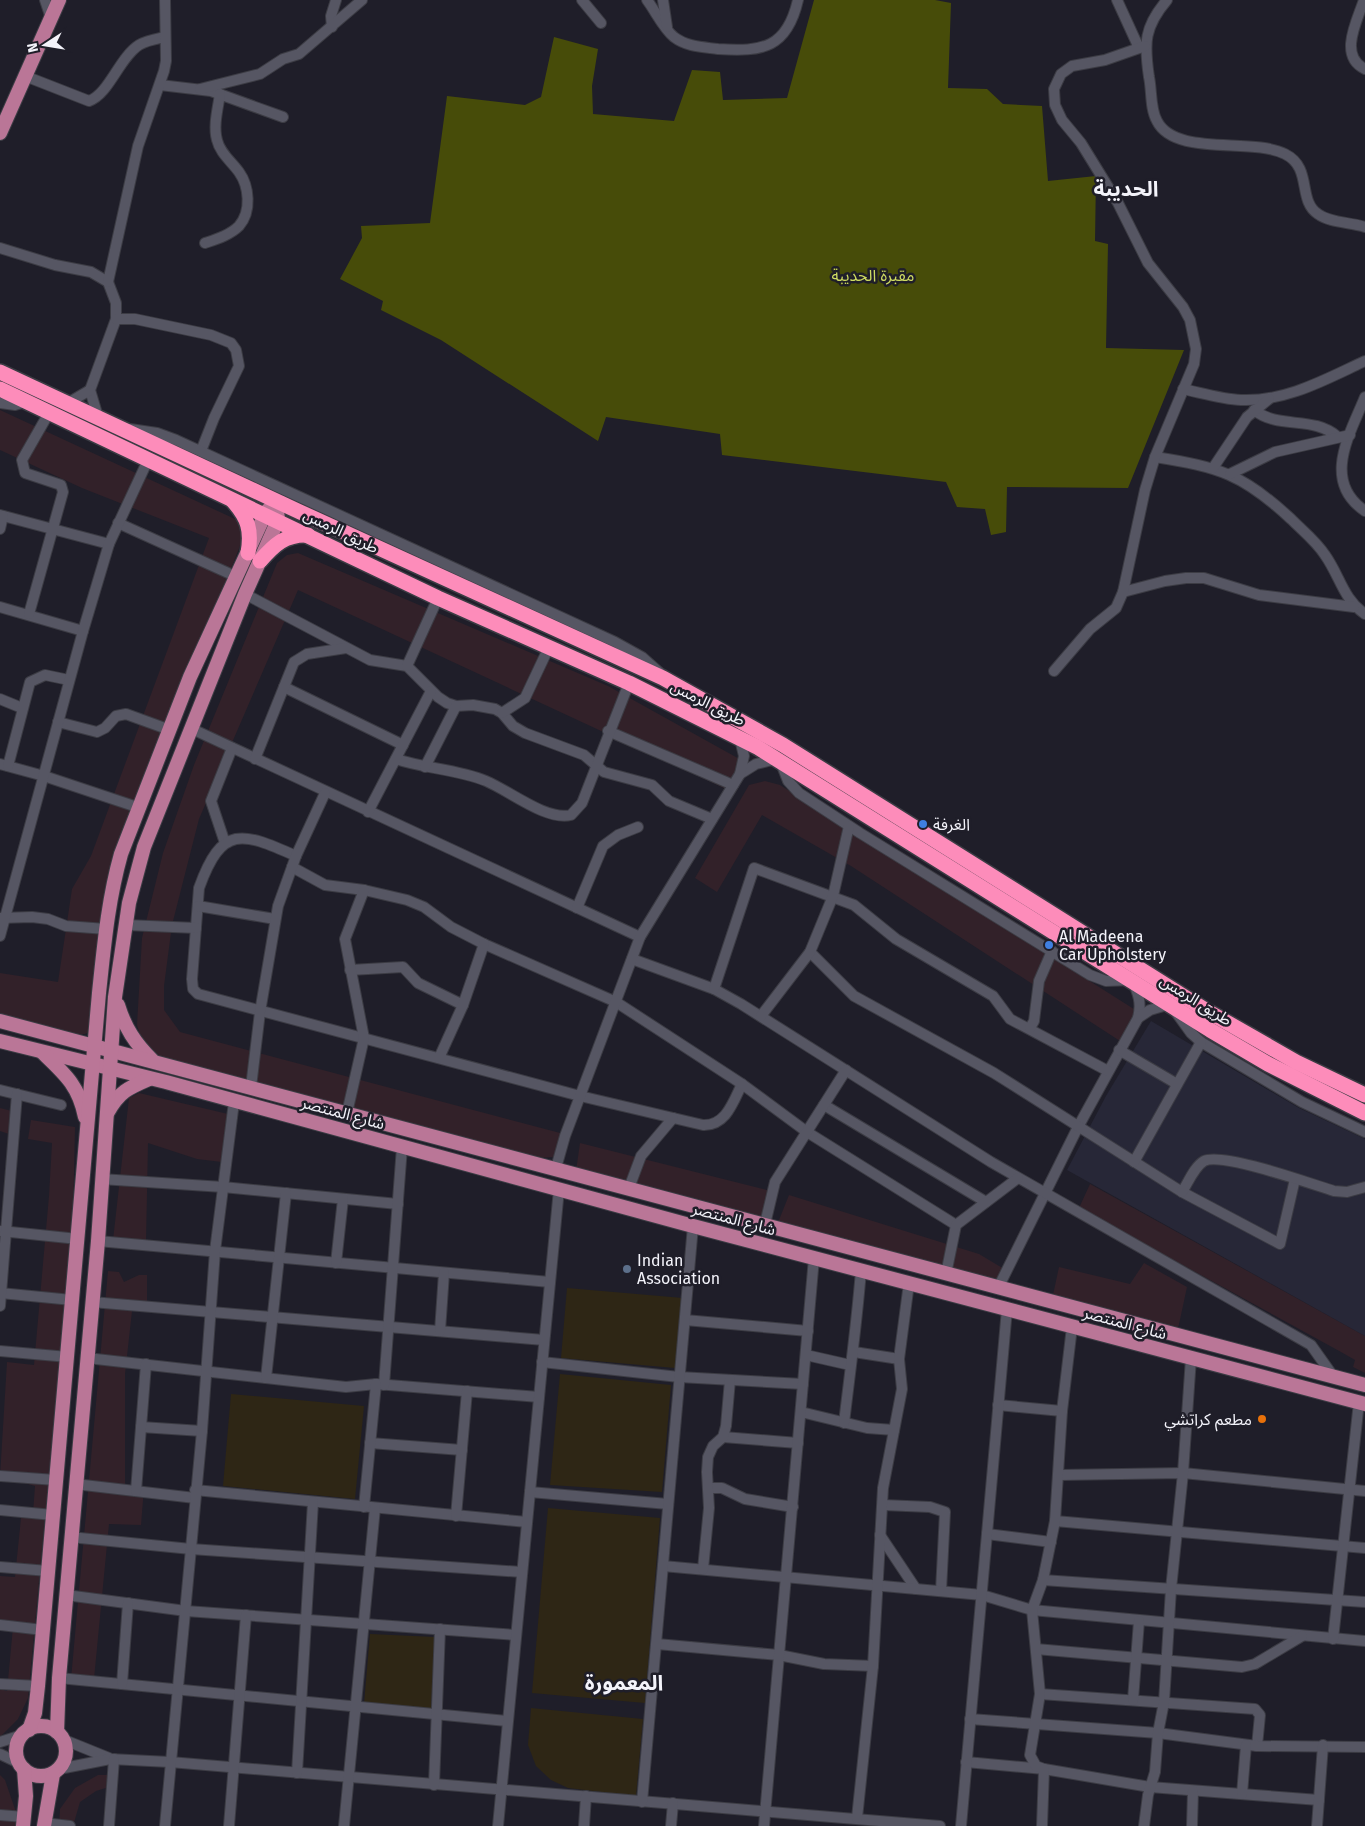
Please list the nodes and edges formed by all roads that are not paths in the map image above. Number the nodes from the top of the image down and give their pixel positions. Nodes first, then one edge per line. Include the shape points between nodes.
1 (45, 0) edge
2 (59, 0) edge
3 (165, 0) edge
4 (336, 0) edge
5 (362, 0) edge
6 (582, 0) edge
7 (647, 0) edge
8 (663, 0) edge
9 (798, 0) edge
10 (1117, 0) edge
11 (1168, 0) edge
12 (1364, 0) edge
13 (51, 18) junction
14 (601, 23) dead end
15 (332, 26) junction
16 (668, 31) junction
17 (165, 37) junction
18 (1142, 47) junction
19 (1365, 69) edge
20 (25, 76) junction
21 (160, 85) junction
22 (200, 88) junction
23 (220, 94) junction
24 (283, 117) dead end
25 (0, 133) edge
26 (1365, 227) edge
27 (205, 243) dead end
28 (0, 248) edge
29 (108, 282) junction
30 (116, 319) junction
31 (1365, 361) edge
32 (0, 372) edge
33 (0, 388) edge
34 (90, 390) junction
35 (1183, 390) junction
36 (1365, 396) edge
37 (1271, 397) junction
38 (28, 401) junction
39 (0, 403) edge
40 (68, 403) junction
41 (1254, 410) junction
42 (50, 411) junction
43 (98, 417) junction
44 (124, 429) junction
45 (1350, 435) junction
46 (1338, 438) junction
47 (201, 451) junction
48 (1156, 457) junction
49 (148, 460) junction
50 (1212, 468) junction
51 (1230, 474) junction
52 (230, 498) junction
53 (274, 508) junction
54 (1365, 511) edge
55 (2, 516) edge
56 (118, 523) junction
57 (0, 529) edge
58 (54, 530) junction
59 (308, 535) junction
60 (109, 544) junction
61 (254, 557) junction
62 (237, 577) junction
63 (1123, 592) junction
64 (245, 594) junction
65 (438, 598) junction
66 (1354, 606) junction
67 (0, 607) edge
68 (29, 614) junction
69 (1365, 614) edge
70 (83, 631) junction
71 (549, 647) junction
72 (346, 648) junction
73 (407, 666) junction
74 (1054, 671) dead end
75 (190, 677) junction
76 (663, 678) junction
77 (70, 680) junction
78 (629, 683) junction
79 (284, 687) junction
80 (431, 691) junction
81 (0, 699) edge
82 (456, 706) junction
83 (22, 708) junction
84 (502, 713) junction
85 (58, 722) junction
86 (190, 728) junction
87 (170, 730) junction
88 (608, 732) junction
89 (740, 739) junction
90 (403, 745) junction
91 (232, 748) junction
92 (255, 759) junction
93 (396, 759) junction
94 (778, 761) junction
95 (4, 765) edge
96 (595, 765) junction
97 (426, 767) junction
98 (740, 774) junction
99 (44, 776) junction
100 (733, 785) junction
101 (325, 793) junction
102 (140, 808) junction
103 (368, 812) junction
104 (712, 819) junction
105 (849, 826) junction
106 (638, 827) dead end
107 (225, 843) junction
108 (296, 856) junction
109 (292, 867) junction
110 (364, 890) junction
111 (833, 896) junction
112 (198, 906) junction
113 (577, 908) junction
114 (2, 918) edge
115 (275, 919) junction
116 (126, 925) junction
117 (196, 928) junction
118 (106, 929) junction
119 (0, 936) edge
120 (640, 937) junction
121 (484, 944) junction
122 (1052, 951) junction
123 (810, 952) junction
124 (632, 959) junction
125 (350, 970) junction
126 (1132, 980) junction
127 (714, 989) junction
128 (115, 998) junction
129 (616, 1002) junction
130 (1170, 1004) junction
131 (463, 1005) junction
132 (260, 1012) junction
133 (761, 1016) junction
134 (1138, 1018) junction
135 (0, 1021) edge
136 (1030, 1028) junction
137 (364, 1038) junction
138 (0, 1041) edge
139 (1201, 1042) junction
140 (96, 1048) junction
141 (1120, 1050) junction
142 (40, 1051) junction
143 (112, 1052) junction
144 (439, 1058) junction
145 (152, 1061) junction
146 (94, 1065) junction
147 (110, 1070) junction
148 (846, 1070) junction
149 (1108, 1071) junction
150 (149, 1079) junction
151 (742, 1084) junction
152 (1177, 1084) junction
153 (251, 1087) junction
154 (0, 1090) edge
155 (17, 1094) junction
156 (1365, 1095) edge
157 (580, 1096) junction
158 (234, 1102) junction
159 (61, 1105) dead end
160 (824, 1105) junction
161 (347, 1113) junction
162 (1365, 1114) edge
163 (105, 1117) junction
164 (673, 1118) junction
165 (1078, 1127) junction
166 (88, 1132) junction
167 (807, 1132) junction
168 (1365, 1132) edge
169 (402, 1147) junction
170 (1134, 1162) junction
171 (556, 1168) junction
172 (1018, 1178) junction
173 (101, 1179) junction
174 (1294, 1179) junction
175 (223, 1187) junction
176 (1365, 1187) edge
177 (559, 1188) junction
178 (630, 1188) junction
179 (1182, 1192) junction
180 (286, 1193) junction
181 (1044, 1193) junction
182 (343, 1198) junction
183 (986, 1202) junction
184 (398, 1204) junction
185 (765, 1224) junction
186 (956, 1225) junction
187 (693, 1226) junction
188 (3, 1231) edge
189 (78, 1239) junction
190 (98, 1241) junction
191 (214, 1251) junction
192 (278, 1257) junction
193 (814, 1258) junction
194 (336, 1263) junction
195 (393, 1268) junction
196 (862, 1270) junction
197 (444, 1273) junction
198 (946, 1274) junction
199 (550, 1282) junction
200 (909, 1283) junction
201 (998, 1288) junction
202 (0, 1293) edge
203 (72, 1300) junction
204 (92, 1302) junction
205 (0, 1306) edge
206 (1007, 1309) junction
207 (210, 1312) junction
208 (272, 1317) junction
209 (685, 1320) junction
210 (388, 1327) junction
211 (1072, 1327) junction
212 (440, 1331) junction
213 (808, 1331) junction
214 (544, 1340) junction
215 (0, 1350) edge
216 (854, 1352) junction
217 (806, 1355) junction
218 (68, 1357) junction
219 (87, 1358) junction
220 (1190, 1358) junction
221 (899, 1359) junction
222 (542, 1362) junction
223 (146, 1364) junction
224 (850, 1365) junction
225 (206, 1370) junction
226 (1333, 1376) junction
227 (679, 1377) junction
228 (266, 1378) junction
229 (730, 1380) junction
230 (803, 1384) junction
231 (380, 1385) junction
232 (1365, 1385) edge
233 (467, 1391) junction
234 (539, 1397) junction
235 (1362, 1403) edge
236 (998, 1405) junction
237 (1062, 1411) junction
238 (801, 1412) junction
239 (844, 1423) junction
240 (141, 1427) junction
241 (894, 1430) junction
242 (202, 1431) junction
243 (723, 1437) junction
244 (370, 1443) junction
245 (798, 1443) junction
246 (462, 1450) junction
247 (1183, 1473) junction
248 (1059, 1475) junction
249 (0, 1476) edge
250 (56, 1480) junction
251 (75, 1484) junction
252 (708, 1488) junction
253 (1349, 1488) junction
254 (136, 1491) junction
255 (1365, 1491) edge
256 (530, 1492) junction
257 (195, 1494) junction
258 (313, 1502) junction
259 (668, 1504) junction
260 (883, 1505) junction
261 (793, 1506) junction
262 (364, 1507) junction
263 (375, 1508) junction
264 (0, 1510) edge
265 (53, 1515) junction
266 (456, 1516) junction
267 (1055, 1521) junction
268 (526, 1522) junction
269 (1177, 1532) junction
270 (987, 1534) junction
271 (880, 1535) junction
272 (70, 1538) junction
273 (1051, 1542) junction
274 (1344, 1546) junction
275 (1365, 1548) edge
276 (191, 1549) junction
277 (310, 1557) junction
278 (370, 1561) junction
279 (663, 1566) junction
280 (0, 1567) edge
281 (704, 1569) junction
282 (48, 1571) junction
283 (522, 1572) junction
284 (787, 1578) junction
285 (1043, 1580) junction
286 (879, 1586) junction
287 (916, 1589) junction
288 (1171, 1589) junction
289 (941, 1591) junction
290 (982, 1595) junction
291 (66, 1596) junction
292 (1338, 1600) junction
293 (1365, 1602) edge
294 (128, 1603) junction
295 (186, 1610) junction
296 (1032, 1610) junction
297 (246, 1615) junction
298 (306, 1619) junction
299 (1139, 1621) junction
300 (364, 1624) junction
301 (1169, 1624) junction
302 (0, 1626) edge
303 (440, 1629) junction
304 (43, 1630) junction
305 (516, 1635) junction
306 (1302, 1636) junction
307 (1333, 1639) junction
308 (1365, 1641) edge
309 (657, 1644) junction
310 (1036, 1648) junction
311 (779, 1655) junction
312 (1136, 1659) junction
313 (1167, 1661) junction
314 (873, 1666) junction
315 (59, 1678) junction
316 (0, 1684) edge
317 (122, 1684) junction
318 (38, 1686) junction
319 (176, 1690) junction
320 (1040, 1694) junction
321 (241, 1695) junction
322 (1133, 1700) junction
323 (301, 1701) junction
324 (1164, 1702) junction
325 (355, 1706) junction
326 (438, 1713) junction
327 (970, 1719) junction
328 (507, 1720) junction
329 (1036, 1724) junction
330 (26, 1732) junction
331 (1158, 1733) junction
332 (59, 1735) junction
333 (0, 1742) edge
334 (1246, 1745) junction
335 (1323, 1745) junction
336 (1257, 1746) junction
337 (1365, 1747) edge
338 (0, 1754) edge
339 (112, 1759) junction
340 (170, 1762) junction
341 (966, 1762) junction
342 (21, 1766) junction
343 (235, 1769) junction
344 (1044, 1769) junction
345 (56, 1771) junction
346 (297, 1773) junction
347 (348, 1777) junction
348 (434, 1785) junction
349 (1150, 1787) junction
350 (501, 1789) junction
351 (1193, 1791) junction
352 (1242, 1794) junction
353 (586, 1796) junction
354 (1319, 1800) junction
355 (642, 1802) junction
356 (673, 1803) junction
357 (765, 1812) junction
358 (0, 1815) edge
359 (857, 1818) junction
360 (24, 1821) edge
361 (44, 1825) edge
362 (70, 1826) edge
363 (109, 1826) edge
364 (166, 1826) edge
365 (229, 1826) edge
366 (344, 1826) edge
367 (498, 1826) edge
368 (584, 1826) edge
369 (672, 1826) edge
370 (764, 1826) edge
371 (940, 1826) edge
372 (961, 1826) edge
373 (1042, 1826) edge
374 (1144, 1826) edge
375 (1192, 1826) edge
376 (1318, 1826) edge

1 - 13 street
2 - 13 main road
3 - 17 street
4 - 15 street via 330,16
5 - 15 street
6 - 14 street
7 - 16 street
8 - 16 street
9 - 16 street via 786,32 755,50 693,46
10 - 18 street
11 - 18 street via 1153,18
12 - 19 street via 1350,45 1353,58
13 - 20 main road
15 - 22 street via 306,49 260,74
17 - 20 street via 137,46 100,94 88,101
17 - 21 street via 166,61
18 - 26 street via 1153,113 1163,130 1179,140 1270,149 1287,154 1303,175 1308,201 1314,211 1324,217
18 - 35 street via 1105,60 1072,66 1061,74 1054,89 1055,105 1118,203 1148,263 1190,320 1196,349 1194,364
20 - 25 main road
21 - 22 street
21 - 29 street via 138,146
22 - 23 street
23 - 24 street
23 - 27 street via 217,142 245,182 248,196 239,226
28 - 29 street via 91,272
29 - 30 street via 116,303
30 - 34 street
30 - 47 street via 211,335 231,343 236,350 239,366
31 - 37 street via 1312,386
32 - 40 highway, طريق الرمس
33 - 38 highway, طريق الرمس
34 - 40 street
34 - 43 street
35 - 37 street via 1238,400
35 - 48 street
36 - 45 street
37 - 41 street
38 - 39 street via 16,405
38 - 42 highway, طريق الرمس
40 - 43 highway, طريق الرمس
41 - 46 street via 1267,419 1321,427
41 - 50 street
42 - 49 highway, طريق الرمس
42 - 58 street via 22,460 25,473 63,488
43 - 44 highway, طريق الرمس
44 - 47 street via 157,433
44 - 53 highway, طريق الرمس
45 - 46 street
45 - 54 street via 1341,471 1350,496
46 - 51 street via 1275,452
47 - 76 street via 615,642 642,657
48 - 50 street
48 - 63 street via 1145,490
49 - 52 highway, طريق الرمس
49 - 56 street
50 - 51 street
51 - 66 street via 1255,489 1314,541 1327,557
52 - 53 highway, طريق الرمس
52 - 61 highway via 248,522
53 - 59 highway, طريق الرمس
53 - 61 main road
53 - 76 highway, طريق الرمس
55 - 57 street
55 - 58 street
56 - 60 street
56 - 62 street
58 - 60 street
58 - 68 street
59 - 61 highway via 282,540
59 - 65 highway, طريق الرمس
60 - 70 street
61 - 62 main road
61 - 64 main road
62 - 75 main road
63 - 66 street via 1165,581 1204,578 1266,596
63 - 74 street via 1116,608 1090,629
64 - 72 street
64 - 86 main road
65 - 71 highway, طريق الرمس
65 - 73 street
66 - 69 street
67 - 68 street
68 - 70 street
70 - 77 street
71 - 78 highway, طريق الرمس
71 - 84 street via 525,698
72 - 73 street via 370,660
72 - 79 street via 299,658 294,662
73 - 80 street
75 - 86 main road via 200,682 203,688 190,719
75 - 87 main road
76 - 156 highway, طريق الرمس via 783,745 1207,1011 1296,1062
77 - 83 street via 45,675 34,679 30,682
77 - 85 street
78 - 88 street
78 - 89 highway, طريق الرمس
79 - 90 street
79 - 92 street
80 - 82 street
80 - 90 street
81 - 83 street
82 - 84 street via 488,707
82 - 97 street
83 - 95 street
84 - 96 street via 513,726 525,733 584,755
85 - 87 street via 97,732 116,716 126,714
85 - 99 street
86 - 91 street
86 - 116 main road via 135,873
87 - 102 main road
88 - 96 street
88 - 100 street
89 - 94 highway, طريق الرمس
89 - 98 street via 744,756
90 - 93 street
91 - 92 street
91 - 107 street via 211,801
92 - 101 street
93 - 97 street
93 - 103 street
94 - 98 street via 756,764
94 - 105 street via 794,788
94 - 126 highway, طريق الرمس
95 - 99 street
96 - 97 street via 582,803 571,815 563,817 462,772
96 - 104 street via 609,774 652,785 669,801
98 - 100 street
99 - 102 street
99 - 114 street
100 - 104 street
101 - 103 street
101 - 108 street
102 - 118 main road via 115,876
103 - 113 street
104 - 120 street
105 - 111 street
105 - 122 street
106 - 113 street via 618,835 603,846
107 - 108 street via 237,837 248,837
107 - 112 street via 204,875
108 - 109 street
109 - 110 street via 325,885
109 - 115 street
110 - 121 street via 424,907 450,927
110 - 125 street via 345,939
111 - 123 street
111 - 127 street via 754,868
111 - 136 street via 854,905 896,939 993,996 1010,1019
112 - 115 street
112 - 117 street
113 - 120 street
114 - 118 street via 32,917 66,926
114 - 119 street
115 - 132 street
116 - 117 street
116 - 128 main road
117 - 132 street via 193,989 205,997
118 - 140 main road
120 - 124 street
121 - 129 street
121 - 131 street
122 - 126 street via 1095,978
122 - 136 street via 1040,981
123 - 133 street
123 - 165 street via 854,996 994,1073
124 - 127 street
124 - 129 street
125 - 131 street via 403,967 418,983
125 - 137 street
126 - 130 highway, طريق الرمس
126 - 134 street via 1140,1003
127 - 133 street
128 - 143 main road
128 - 145 main road via 131,1037
129 - 151 street
129 - 157 street
130 - 134 street via 1150,1010
130 - 139 street
130 - 162 highway, طريق الرمس via 1268,1064
131 - 144 street
132 - 137 street
132 - 153 street
133 - 148 street
134 - 141 street
135 - 140 main road, شارع المنتصر
136 - 149 street
137 - 144 street
137 - 161 street
138 - 142 main road, شارع المنتصر
139 - 152 street
139 - 168 street via 1302,1102
140 - 143 main road, شارع المنتصر
140 - 146 main road
141 - 149 street
141 - 152 street
142 - 146 main road, شارع المنتصر
142 - 166 main road via 67,1075 81,1098
143 - 145 main road, شارع المنتصر
143 - 147 main road
144 - 157 street
145 - 153 main road, شارع المنتصر
146 - 147 main road, شارع المنتصر
146 - 166 main road
147 - 150 main road, شارع المنتصر
147 - 163 main road
148 - 160 street
148 - 172 street
149 - 165 street
150 - 158 main road, شارع المنتصر
150 - 163 main road via 129,1087 116,1097
151 - 164 street via 719,1123 703,1125
151 - 167 street
152 - 170 street
153 - 161 main road, شارع المنتصر
154 - 155 street
155 - 159 street
155 - 188 street
157 - 164 street
157 - 171 street
158 - 169 main road, شارع المنتصر
158 - 175 street
160 - 167 street
160 - 183 street
161 - 171 main road, شارع المنتصر
163 - 173 main road
164 - 178 street via 641,1156
165 - 170 street
165 - 181 street
166 - 189 main road
167 - 185 street via 775,1182
167 - 186 street
169 - 177 main road, شارع المنتصر
169 - 184 street
170 - 179 street
171 - 178 main road, شارع المنتصر
172 - 181 street
172 - 183 street
173 - 175 street
173 - 190 main road
174 - 176 street via 1342,1192
174 - 179 street via 1249,1165 1211,1159 1197,1167
174 - 179 street via 1280,1244
175 - 180 street
175 - 191 street
177 - 187 main road, شارع المنتصر
177 - 199 street
178 - 185 main road, شارع المنتصر
180 - 182 street
180 - 192 street
181 - 201 street
181 - 226 street via 1311,1346
182 - 184 street
182 - 194 street
183 - 186 street
184 - 195 street
185 - 198 main road, شارع المنتصر
186 - 198 street
187 - 193 main road, شارع المنتصر
187 - 209 street
188 - 189 street
188 - 202 street
189 - 203 main road
190 - 191 street
190 - 204 main road
191 - 192 street
191 - 207 street
192 - 194 street
192 - 208 street
193 - 196 main road, شارع المنتصر
193 - 213 street
194 - 195 street
195 - 197 street
195 - 210 street
196 - 200 main road, شارع المنتصر
196 - 216 street
197 - 199 street
197 - 212 street
198 - 201 main road, شارع المنتصر
199 - 214 street
200 - 206 main road, شارع المنتصر
200 - 221 street
201 - 226 main road, شارع المنتصر
202 - 203 street
202 - 205 street
203 - 218 main road
204 - 207 street
204 - 219 main road
206 - 211 main road, شارع المنتصر
206 - 236 street
207 - 208 street
207 - 225 street
208 - 210 street
208 - 228 street
209 - 213 street
209 - 227 street
210 - 212 street
210 - 231 street
211 - 220 main road, شارع المنتصر
211 - 237 street
212 - 214 street
213 - 217 street
214 - 222 street
215 - 218 street
216 - 221 street
216 - 224 street
217 - 224 street
217 - 230 street
218 - 250 main road
219 - 223 street
219 - 251 main road
220 - 235 main road, شارع المنتصر
220 - 247 street
221 - 241 street via 902,1389
222 - 227 street
222 - 234 street
223 - 225 street
223 - 240 street
224 - 239 street
225 - 228 street
225 - 242 street
226 - 232 main road, شارع المنتصر
227 - 229 street
227 - 259 street
228 - 231 street via 346,1387
229 - 230 street
229 - 243 street
230 - 238 street
231 - 233 street
231 - 244 street
233 - 234 street
233 - 246 street
234 - 256 street
235 - 253 street
236 - 237 street
236 - 270 street
237 - 248 street
238 - 239 street
238 - 245 street
239 - 241 street
240 - 242 street
240 - 254 street
241 - 260 street
242 - 257 street
243 - 245 street
243 - 252 street via 713,1446 708,1457
244 - 246 street
244 - 262 street
245 - 261 street
246 - 266 street
247 - 248 street
247 - 253 street
247 - 269 street
248 - 267 street
249 - 250 street
250 - 265 main road
251 - 254 street
251 - 272 main road
252 - 261 street via 722,1488 745,1499
252 - 281 street via 710,1508
253 - 255 street
253 - 274 street
254 - 257 street
256 - 259 street
256 - 268 street
257 - 258 street
257 - 276 street
258 - 262 street
258 - 277 street
259 - 279 street
260 - 271 street
260 - 289 street via 945,1512
261 - 284 street
262 - 263 street
263 - 266 street
263 - 278 street
264 - 265 street
265 - 282 main road
266 - 268 street
267 - 269 street
267 - 273 street
268 - 283 street
269 - 274 street
269 - 288 street
270 - 273 street
270 - 290 street
271 - 286 street
271 - 287 street
272 - 276 street
272 - 291 main road
273 - 285 street
274 - 275 street
274 - 292 street
276 - 277 street
276 - 295 street
277 - 278 street
277 - 298 street
278 - 283 street
278 - 300 street
279 - 281 street
279 - 309 street
280 - 282 street
281 - 284 street
282 - 304 main road
283 - 305 street
284 - 286 street
284 - 311 street
285 - 288 street
285 - 296 street
286 - 287 street
286 - 314 street
287 - 289 street
288 - 292 street
288 - 301 street
289 - 290 street
290 - 296 street
290 - 327 street
291 - 294 street
291 - 315 main road
292 - 293 street
292 - 307 street
294 - 295 street
294 - 317 street
295 - 297 street
295 - 319 street
296 - 299 street
296 - 310 street
297 - 298 street
297 - 321 street
298 - 300 street
298 - 323 street
299 - 301 street
299 - 312 street
300 - 303 street
300 - 325 street
301 - 306 street
301 - 313 street
302 - 304 street
303 - 305 street
303 - 326 street
304 - 318 main road
305 - 328 street
306 - 307 street
306 - 313 street via 1249,1666
307 - 308 street
309 - 311 street
309 - 355 street
310 - 312 street
310 - 320 street
311 - 314 street via 804,1662
311 - 357 street
312 - 313 street
312 - 322 street
313 - 324 street
314 - 359 street
315 - 317 street
315 - 332 main road
316 - 318 street
317 - 319 street
318 - 330 main road via 35,1713
319 - 321 street
319 - 340 street
320 - 322 street
320 - 329 street
321 - 323 street
321 - 343 street
322 - 324 street
323 - 325 street
323 - 346 street
324 - 331 street
324 - 336 street via 1255,1710 1260,1716
325 - 326 street
325 - 347 street
326 - 328 street
326 - 348 street
327 - 329 street
327 - 341 street
328 - 350 street
329 - 331 street
329 - 344 street via 1030,1755 1036,1766
330 - 332 main road via 43,1726
330 - 333 street
330 - 342 main road via 16,1748
331 - 334 street
331 - 349 street via 1155,1772
332 - 339 street
332 - 345 main road via 66,1754
334 - 336 street
334 - 352 street
335 - 336 street
335 - 337 street
335 - 354 street
338 - 342 street
339 - 340 street
339 - 345 street
339 - 363 street
340 - 343 street
340 - 364 street
341 - 344 street
341 - 372 street
342 - 345 main road via 38,1776
342 - 360 main road
343 - 346 street
343 - 365 street
344 - 349 street
344 - 373 street
345 - 361 main road
346 - 347 street
347 - 348 street
347 - 366 street
348 - 350 street
349 - 351 street
349 - 374 street
350 - 353 street
350 - 367 street
351 - 352 street
351 - 375 street
352 - 354 street
353 - 355 street
353 - 368 street
354 - 376 street
355 - 356 street
356 - 357 street
356 - 369 street
357 - 359 street
357 - 370 street
358 - 360 street
359 - 371 street
361 - 362 street

